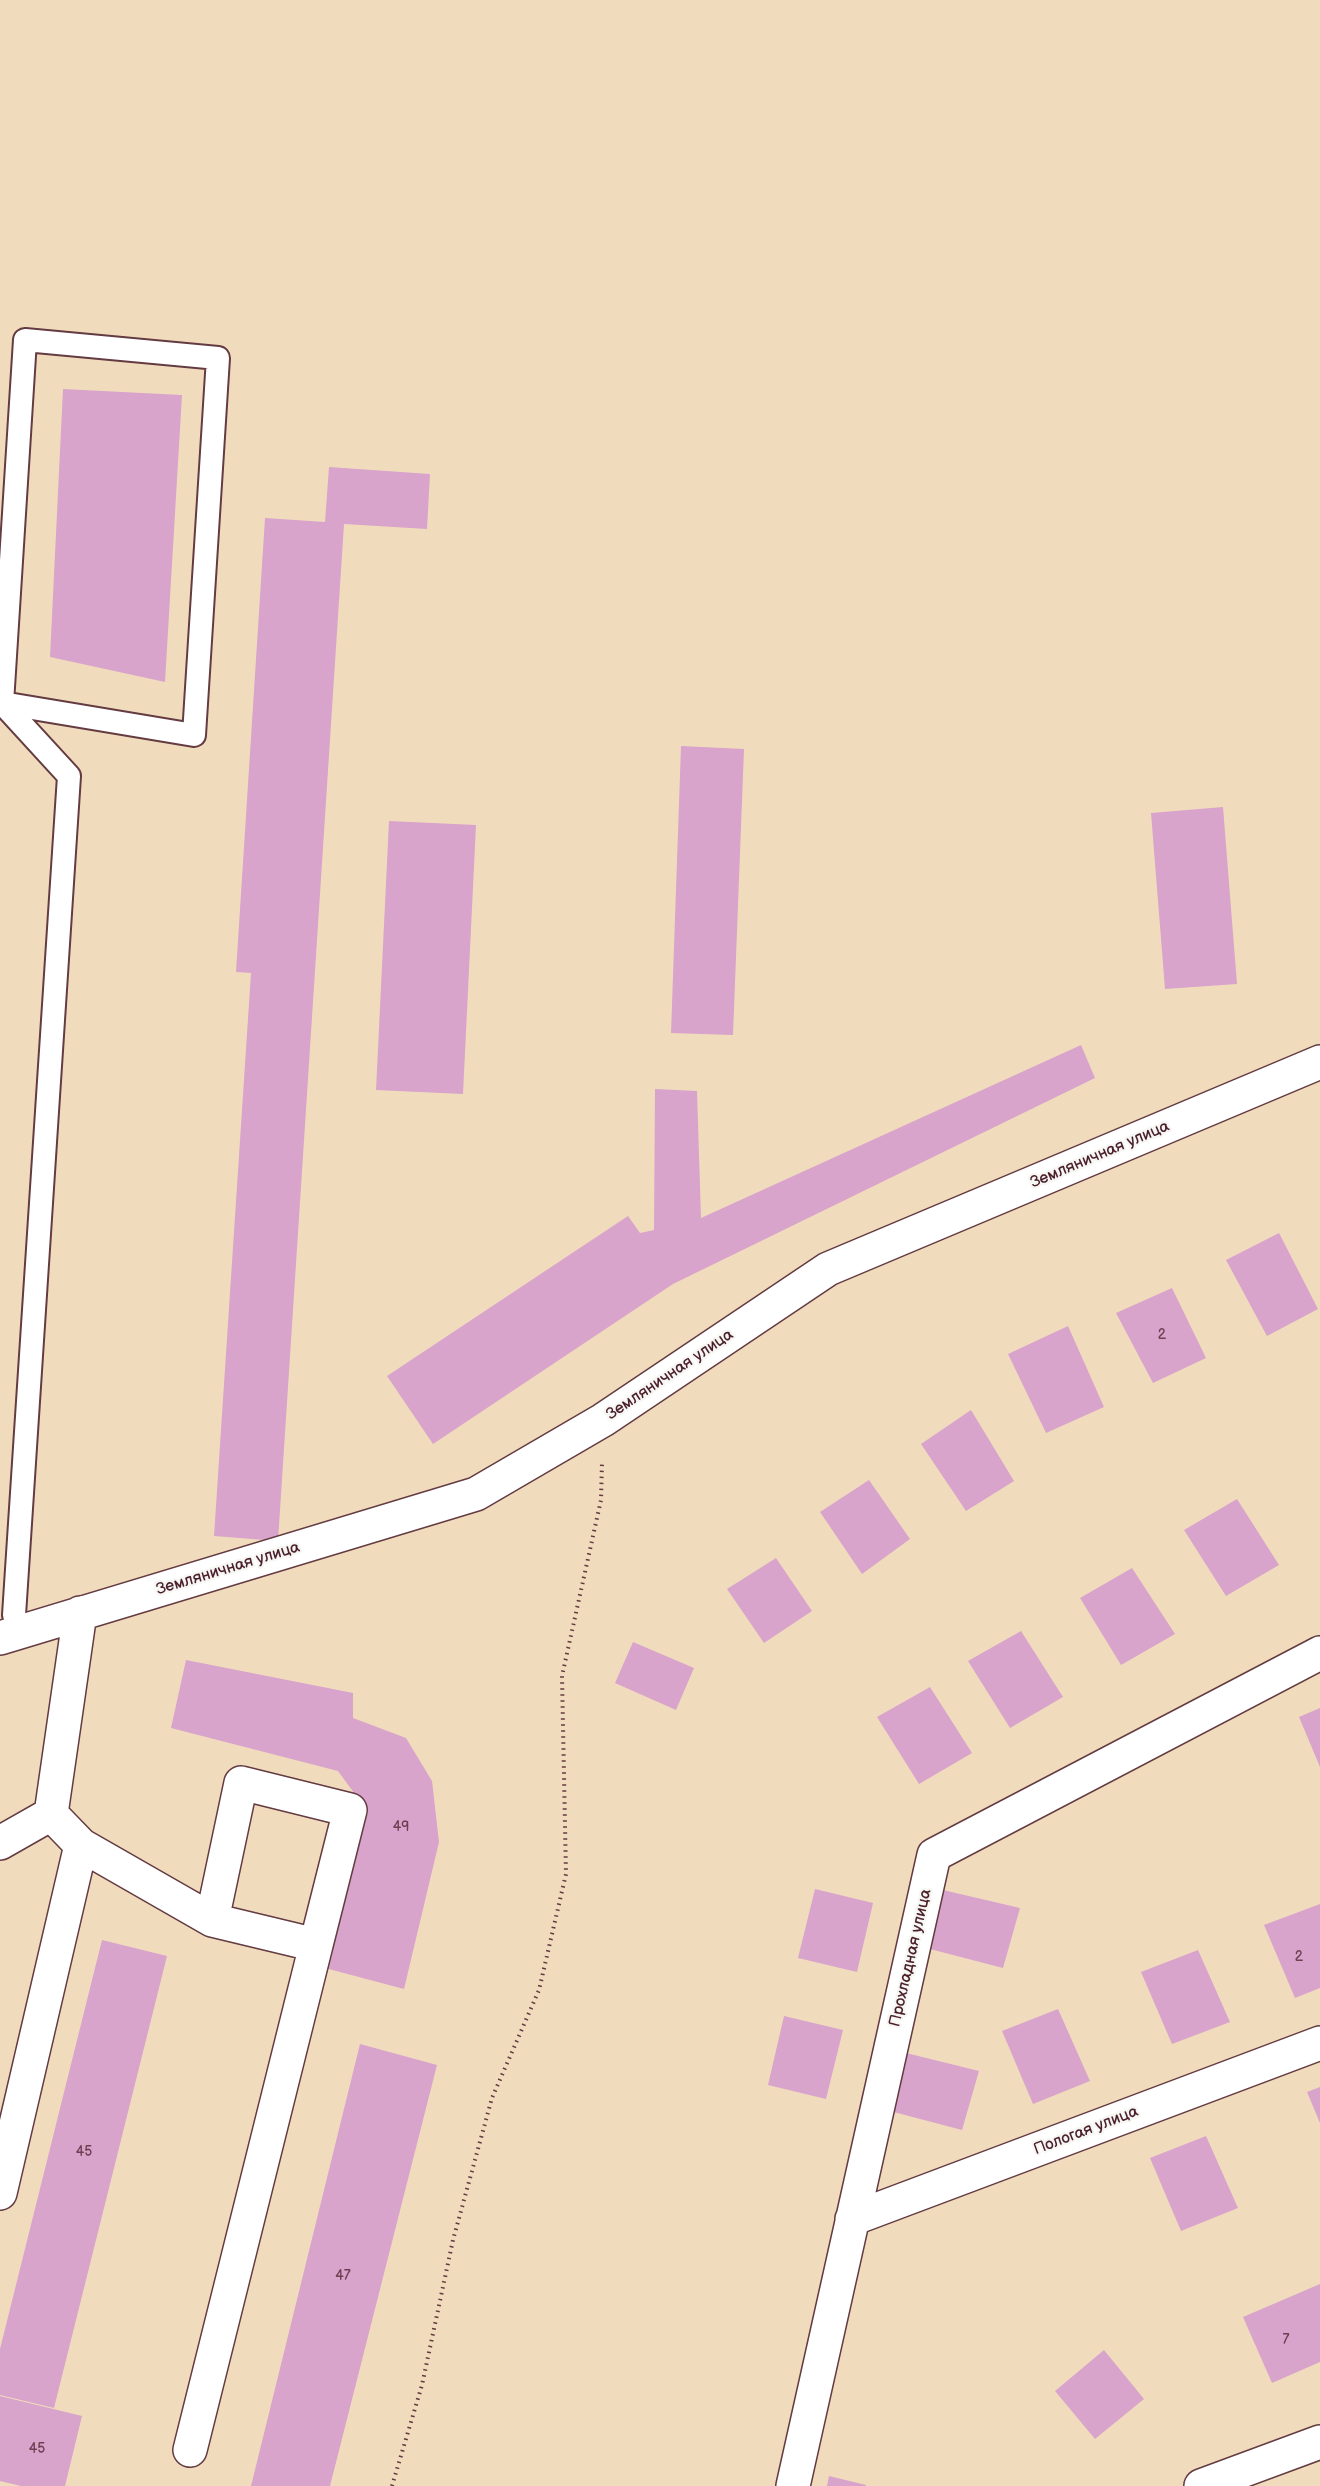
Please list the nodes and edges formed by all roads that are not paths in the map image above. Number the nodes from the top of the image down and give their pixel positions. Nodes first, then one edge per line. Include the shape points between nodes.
1 (2, 703) junction
2 (1320, 1063) edge
3 (81, 1613) junction
4 (7, 1627) edge
5 (1320, 1653) edge
6 (51, 1814) junction
7 (0, 1843) edge
8 (81, 1845) junction
9 (212, 1920) junction
10 (316, 1945) junction
11 (1320, 2043) edge
12 (0, 2193) edge
13 (852, 2219) junction
14 (1320, 2442) edge
15 (190, 2450) dead end
16 (793, 2486) edge
17 (1201, 2486) edge

1 - 1 lane via 25,340 218,358 194,735
1 - 4 lane via 69,776
2 - 3 street, Земляничная улица via 828,1269 603,1420 476,1494
3 - 4 street, Земляничная улица
3 - 6 street
5 - 13 street, Прохладная улица via 933,1855
6 - 7 street
6 - 8 street
8 - 9 street
8 - 12 street
9 - 10 street
9 - 10 street via 241,1783 351,1810
10 - 15 street
11 - 13 street, Пологая улица
13 - 16 street, Прохладная улица
14 - 17 street

